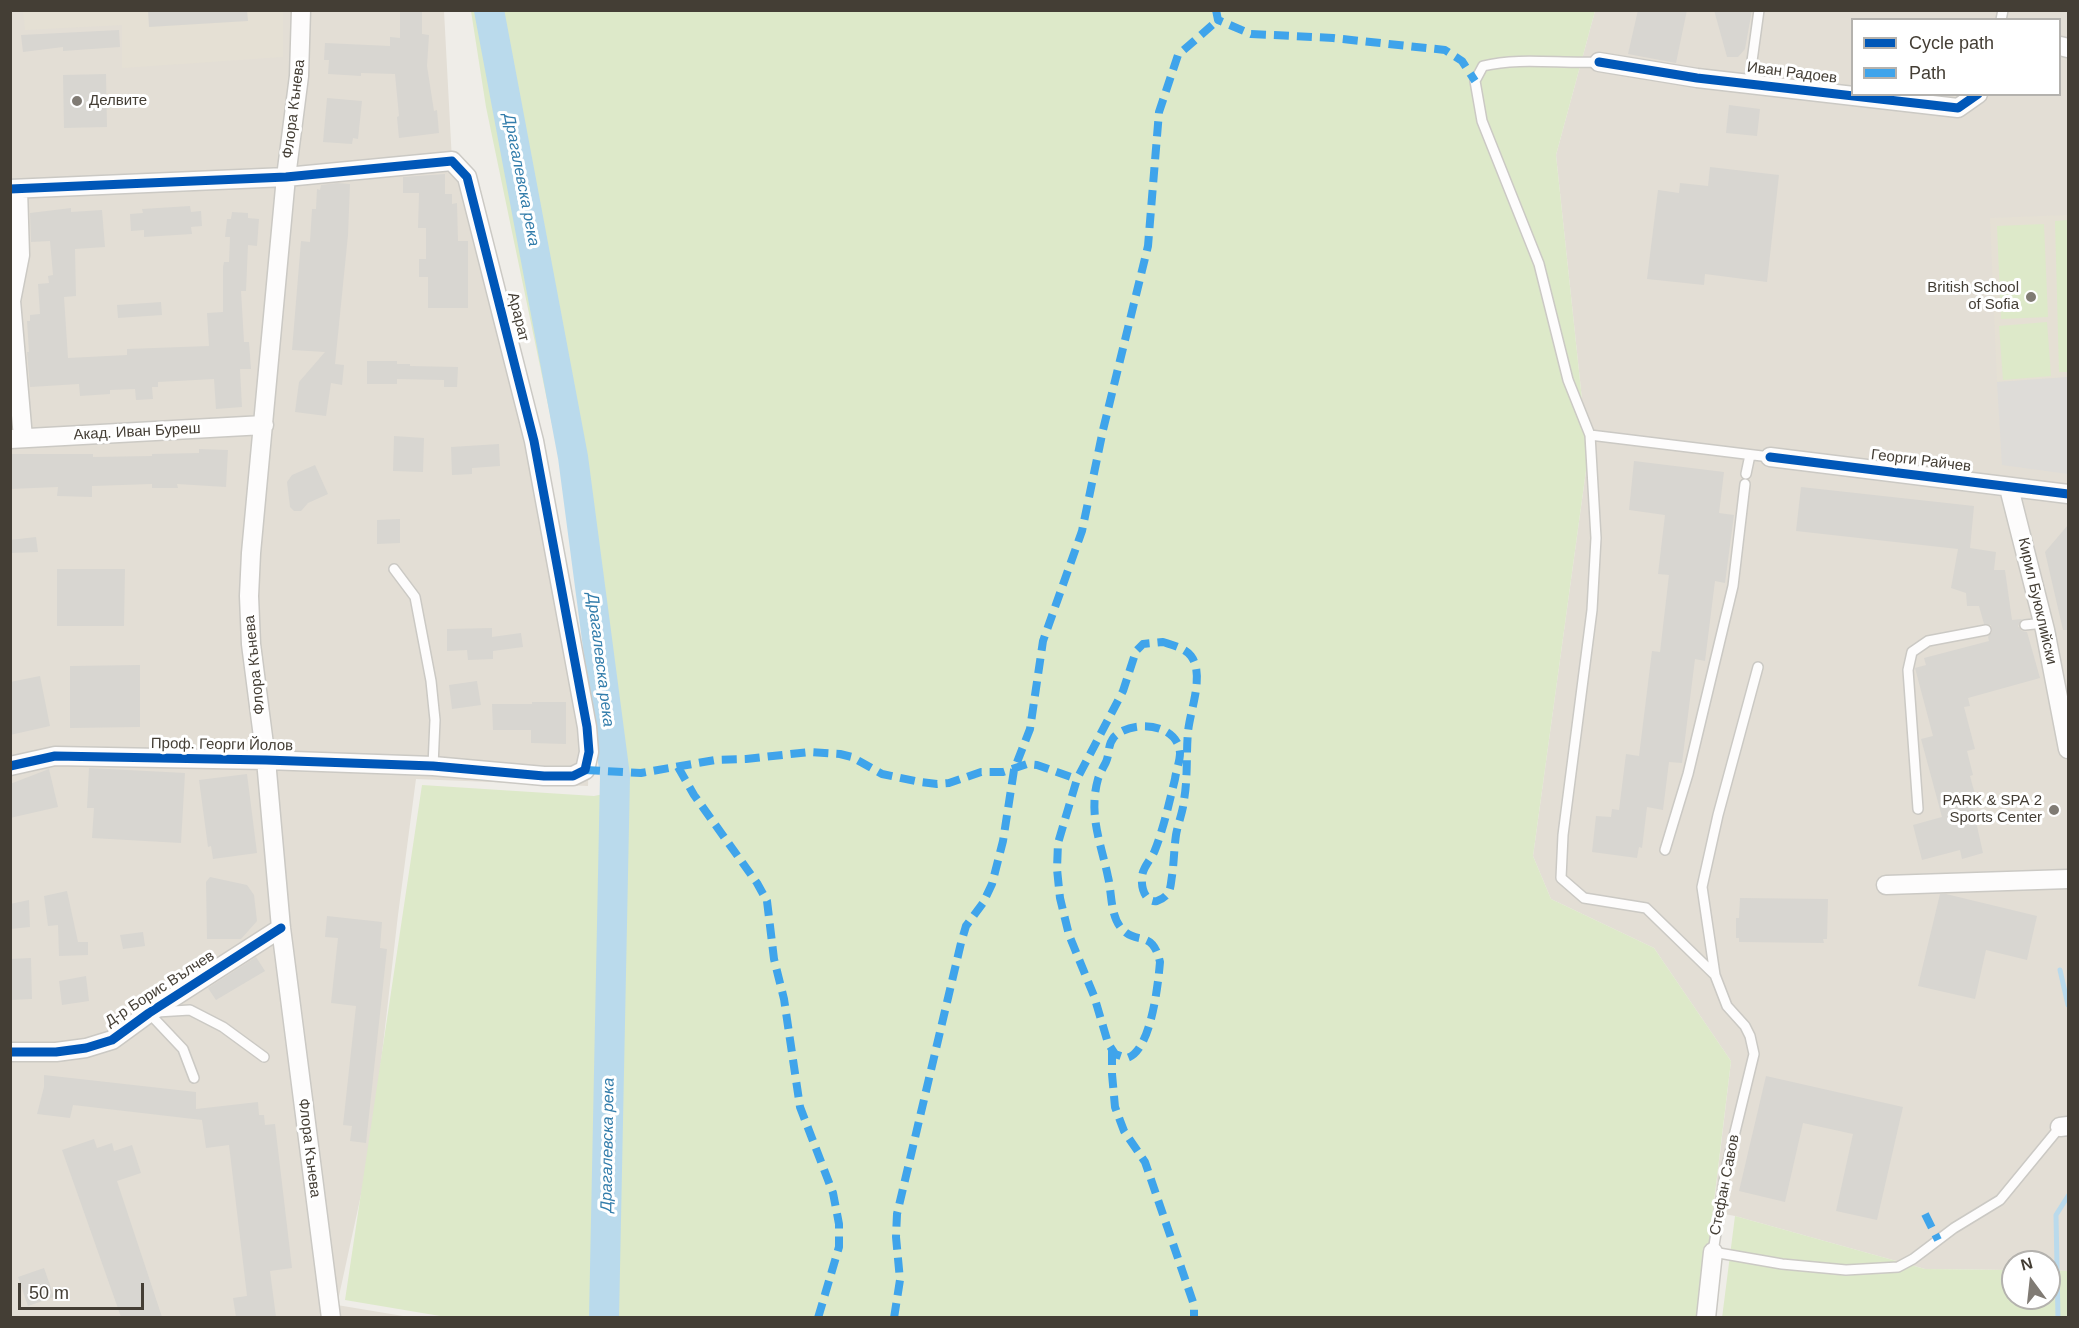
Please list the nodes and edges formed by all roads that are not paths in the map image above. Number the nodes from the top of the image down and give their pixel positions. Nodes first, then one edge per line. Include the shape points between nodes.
1 (301, 10) edge
2 (1759, 10) edge
3 (1599, 62) joint
4 (1749, 83) junction
5 (1851, 95) edge
6 (1858, 96) edge
7 (1975, 96) edge
8 (286, 177) junction
9 (14, 189) edge
10 (264, 425) junction
11 (1590, 435) junction
12 (17, 439) edge
13 (1750, 455) junction
14 (1770, 458) joint
15 (2009, 488) junction
16 (2068, 494) edge
17 (394, 569) dead end
18 (2044, 622) junction
19 (2025, 625) dead end
20 (1986, 630) dead end
21 (1758, 667) dead end
22 (2068, 749) edge
23 (266, 760) junction
24 (10, 766) edge
25 (434, 766) junction
26 (1918, 809) dead end
27 (1665, 850) dead end
28 (2068, 879) edge
29 (1886, 885) dead end
30 (281, 928) junction
31 (1715, 975) junction
32 (149, 1013) junction
33 (10, 1052) edge
34 (264, 1057) dead end
35 (194, 1078) dead end
36 (2064, 1126) edge
37 (1713, 1252) junction
38 (331, 1317) edge
39 (1706, 1317) edge

1 - 8 street, Флора Кънева via 299,76
2 - 4 lane
3 - 4 street, Иван Радоев
3 - 11 lane via 1503,61 1483,66 1475,81 1482,121 1539,264 1568,380
4 - 5 street, Иван Радоев
6 - 7 street, Иван Радоев via 1958,108
8 - 9 street, Арарат
8 - 10 street, Флора Кънева
8 - 25 street, Арарат via 452,161 467,177 534,441 587,727 585,770 573,776 544,776
9 - 12 street via 20,255 11,301
10 - 12 street, Акад. Иван Буреш
10 - 23 street, Флора Кънева via 249,596
11 - 13 lane
11 - 31 lane via 1596,538 1592,610 1561,878 1584,898 1646,908
13 - 14 lane
13 - 27 lane via 1733,586 1688,774
14 - 15 street, Георги Райчев
15 - 16 street, Георги Райчев
15 - 18 street, Кирил Буюклийски
17 - 25 lane via 415,597 431,681
18 - 19 lane
18 - 22 street, Кирил Буюклийски
20 - 26 lane via 1928,641 1912,652 1908,670
21 - 31 lane via 1702,887
23 - 24 street, Проф. Георги Йолов via 55,756
23 - 25 street, Проф. Георги Йолов
23 - 30 street, Флора Кънева
28 - 29 street
30 - 32 street, Д-р Борис Вълчев
30 - 38 street, Флора Кънева
31 - 37 lane, Стефан Савов via 1727,1006 1750,1036 1754,1054 1726,1169
32 - 33 street, Д-р Борис Вълчев via 112,1040 86,1048
32 - 34 lane via 190,1010 223,1027
32 - 35 lane via 183,1048
36 - 37 lane via 2000,1200 1898,1267 1846,1270
37 - 39 street, Стефан Савов

